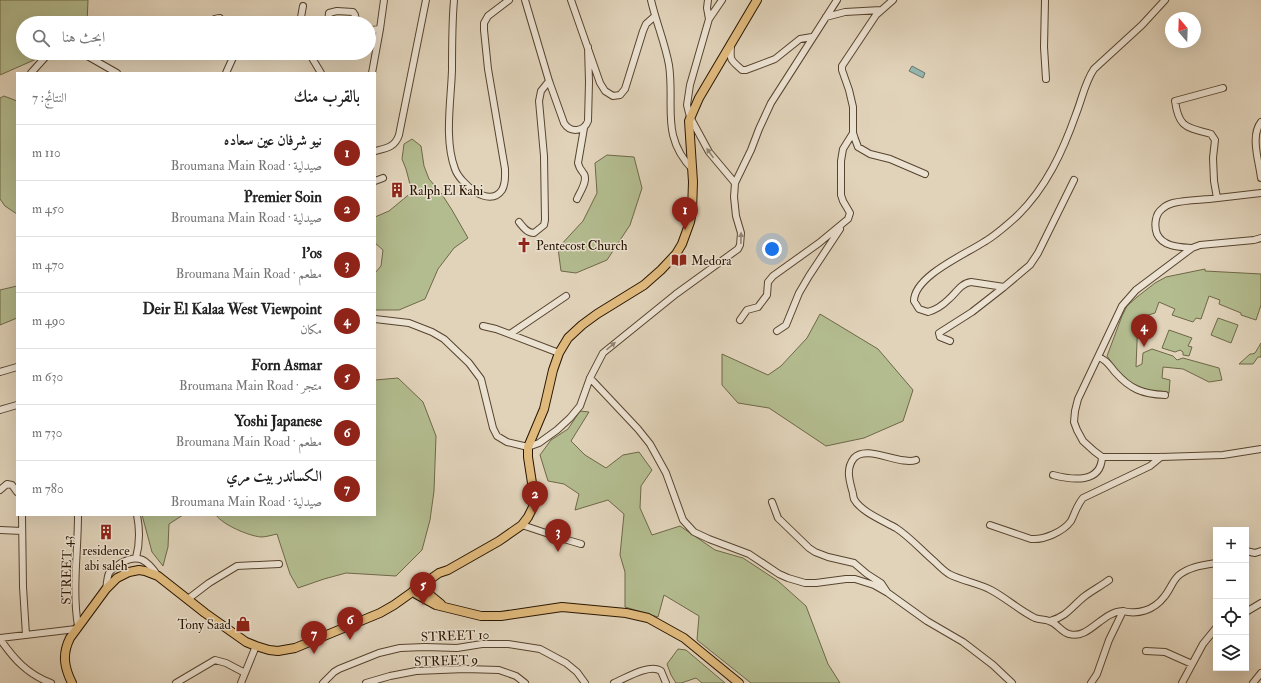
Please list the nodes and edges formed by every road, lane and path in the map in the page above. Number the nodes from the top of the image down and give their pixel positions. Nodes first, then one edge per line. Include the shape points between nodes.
1 (384, 0) edge
2 (426, 0) edge
3 (454, 0) edge
4 (509, 0) edge
5 (525, 0) edge
6 (572, 0) edge
7 (651, 0) edge
8 (708, 0) edge
9 (722, 0) edge
10 (756, 0) edge
11 (836, 0) edge
12 (893, 0) edge
13 (1045, 0) edge
14 (1165, 0) edge
15 (303, 6) dead end
16 (881, 10) junction
17 (301, 16) edge
18 (329, 16) edge
19 (355, 16) edge
20 (655, 16) junction
21 (826, 17) junction
22 (710, 19) junction
23 (376, 29) edge
24 (380, 29) junction
25 (812, 37) junction
26 (731, 44) junction
27 (588, 47) junction
28 (376, 51) edge
29 (43, 60) edge
30 (94, 60) edge
31 (232, 60) edge
32 (313, 60) edge
33 (374, 60) edge
34 (32, 72) edge
35 (115, 72) edge
36 (226, 72) edge
37 (320, 72) edge
38 (372, 72) edge
39 (1046, 79) dead end
40 (549, 81) junction
41 (1223, 88) dead end
42 (690, 118) junction
43 (1261, 122) edge
44 (584, 128) junction
45 (853, 133) junction
46 (376, 150) edge
47 (693, 170) junction
48 (925, 174) dead end
49 (383, 178) dead end
50 (1261, 178) edge
51 (1074, 180) dead end
52 (376, 181) edge
53 (735, 184) junction
54 (1261, 193) edge
55 (1217, 198) junction
56 (577, 199) dead end
57 (519, 222) dead end
58 (842, 224) junction
59 (1261, 238) edge
60 (1258, 241) edge
61 (1192, 248) junction
62 (1004, 288) junction
63 (566, 296) dead end
64 (376, 319) edge
65 (740, 320) dead end
66 (483, 326) dead end
67 (777, 331) dead end
68 (510, 334) junction
69 (950, 341) dead end
70 (559, 353) junction
71 (1098, 357) junction
72 (16, 367) edge
73 (0, 372) edge
74 (590, 378) junction
75 (1165, 395) dead end
76 (16, 405) edge
77 (0, 410) edge
78 (528, 447) junction
79 (1261, 449) edge
80 (1102, 457) junction
81 (1161, 457) junction
82 (916, 460) dead end
83 (1053, 475) dead end
84 (0, 490) edge
85 (16, 491) edge
86 (772, 502) dead end
87 (22, 516) edge
88 (78, 516) edge
89 (137, 516) edge
90 (522, 525) junction
91 (990, 525) dead end
92 (0, 530) edge
93 (22, 531) junction
94 (582, 544) dead end
95 (1261, 551) edge
96 (1249, 552) edge
97 (136, 558) junction
98 (279, 564) dead end
99 (1213, 564) edge
100 (158, 576) junction
101 (1109, 580) dead end
102 (106, 589) junction
103 (418, 590) junction
104 (888, 593) junction
105 (188, 599) junction
106 (1261, 603) edge
107 (1249, 610) edge
108 (1123, 611) junction
109 (1050, 621) junction
110 (77, 628) junction
111 (1213, 632) edge
112 (26, 635) junction
113 (0, 638) edge
114 (256, 646) junction
115 (1146, 651) dead end
116 (1192, 664) junction
117 (245, 673) junction
118 (1261, 673) edge
119 (51, 683) edge
120 (72, 683) edge
121 (176, 683) edge
122 (241, 683) edge
123 (323, 683) edge
124 (366, 683) edge
125 (525, 683) edge
126 (585, 683) edge
127 (614, 683) edge
128 (666, 683) edge
129 (739, 683) edge
130 (1012, 683) edge
131 (1091, 683) edge
132 (1182, 683) edge
133 (1253, 683) edge

1 - 24 street
2 - 46 street via 397,141 393,145
3 - 4 street via 449,140 455,169 464,183 479,194 489,196 502,190 505,169 488,69 484,24 488,16
5 - 40 street
6 - 27 street
7 - 20 street
8 - 22 street
9 - 22 street
10 - 26 main road
11 - 21 street
12 - 16 street
13 - 39 street
14 - 62 street via 1091,72 1060,153 1039,191 1017,216 994,235 938,268 916,291 914,301 919,309 928,312 949,300 966,283
15 - 17 street
16 - 21 street via 845,12
16 - 45 street via 842,66 853,107
18 - 19 street via 329,13 336,11 353,12
20 - 27 street via 646,24 625,89 620,95 611,96 604,89
20 - 47 street via 669,67 672,133 678,152
21 - 25 street
22 - 42 street via 688,96 687,109
23 - 24 street
24 - 28 street
25 - 26 street via 800,39 774,59 746,70 742,70 731,60
25 - 53 street via 771,103
26 - 42 main road
27 - 44 street via 588,115
29 - 34 street
30 - 35 street
31 - 36 street
32 - 37 street
33 - 38 street
40 - 44 street via 566,126 575,130
40 - 57 street via 539,100 544,156 544,225 534,233 526,230
41 - 55 street via 1175,101 1181,123 1190,129 1211,134 1215,140 1213,158
42 - 47 main road
53 -> 42 street via 709,152
43 - 50 street via 1255,139
44 - 56 street via 578,167 585,180
45 - 48 street via 858,147 870,154 890,159
45 - 58 street via 844,146 841,161 841,195 850,213
47 - 70 main road via 690,222 676,254 644,285 582,325 568,338
49 - 52 street
51 - 62 street via 1038,253 1030,265
74 -> 53 street via 603,353 676,294 738,249 741,233 736,216
54 - 55 street
55 - 61 street via 1172,203 1160,209 1157,214 1155,226 1160,239 1167,244
58 - 65 street via 773,276 768,282 767,296 758,307 747,310
58 - 67 street via 799,293 786,325
59 - 60 street
60 - 61 street
61 - 71 street via 1128,298
62 - 69 street via 939,333 940,337
63 - 68 street
64 - 78 street via 409,323 444,339 469,363 481,379 493,428 498,436 507,442
66 - 68 street
68 - 70 street
70 - 78 main road via 544,409
71 - 75 street via 1105,359 1133,388 1144,393
71 - 80 street via 1078,399 1074,422 1083,440
72 - 73 street
74 - 78 street via 580,406 570,418 539,443
74 - 104 street via 653,448 666,473 684,520 694,532 744,552 788,578 805,583 855,579
76 - 77 street
78 - 90 main road via 534,496 528,517
79 - 81 street via 1223,455
80 - 81 street
80 - 83 street via 1100,468 1089,477 1071,479
81 - 91 street via 1150,466 1083,498 1065,527 1046,537 1031,539
82 - 109 street via 911,462 862,454 855,457 848,474 854,499 868,513 897,529 947,574 990,589 1029,615
84 - 85 street via 7,484 12,485
86 - 104 street via 778,518 809,548 828,557 854,563 881,583
87 - 93 street
88 - 110 street, STREET 43
89 - 97 street via 139,536
90 - 94 street
90 - 103 main road via 448,570 441,578
92 - 93 street
93 - 112 street
95 - 96 street
97 - 100 street via 143,560
97 - 102 street via 110,571
98 - 105 street via 237,566
99 - 108 street via 1183,573 1152,608 1136,613
100 - 102 main road via 145,571 130,572 117,578
100 - 105 main road
101 - 109 street via 1085,596 1071,610
102 - 110 main road
103 - 114 main road via 404,602 295,648 278,651
103 - 129 main road via 445,607 490,617 562,607 640,616 684,638
104 - 130 street via 927,621 963,642
105 - 114 main road via 246,642
106 - 107 street
108 - 109 street via 1103,618 1079,636 1061,630
108 - 131 street
110 - 112 street
110 - 120 main road via 66,646 64,656
111 - 116 street
112 - 113 street
113 - 119 street via 14,659
114 - 117 street
115 - 116 street via 1165,652
116 - 132 street
117 - 121 street via 215,660
117 - 122 street
118 - 133 street
123 - 126 street, STREET 10 via 339,669 388,650 508,644 540,649 566,663
124 - 125 street, STREET 9 via 416,671 465,669 499,670 516,676
127 - 128 street via 654,668 661,671

